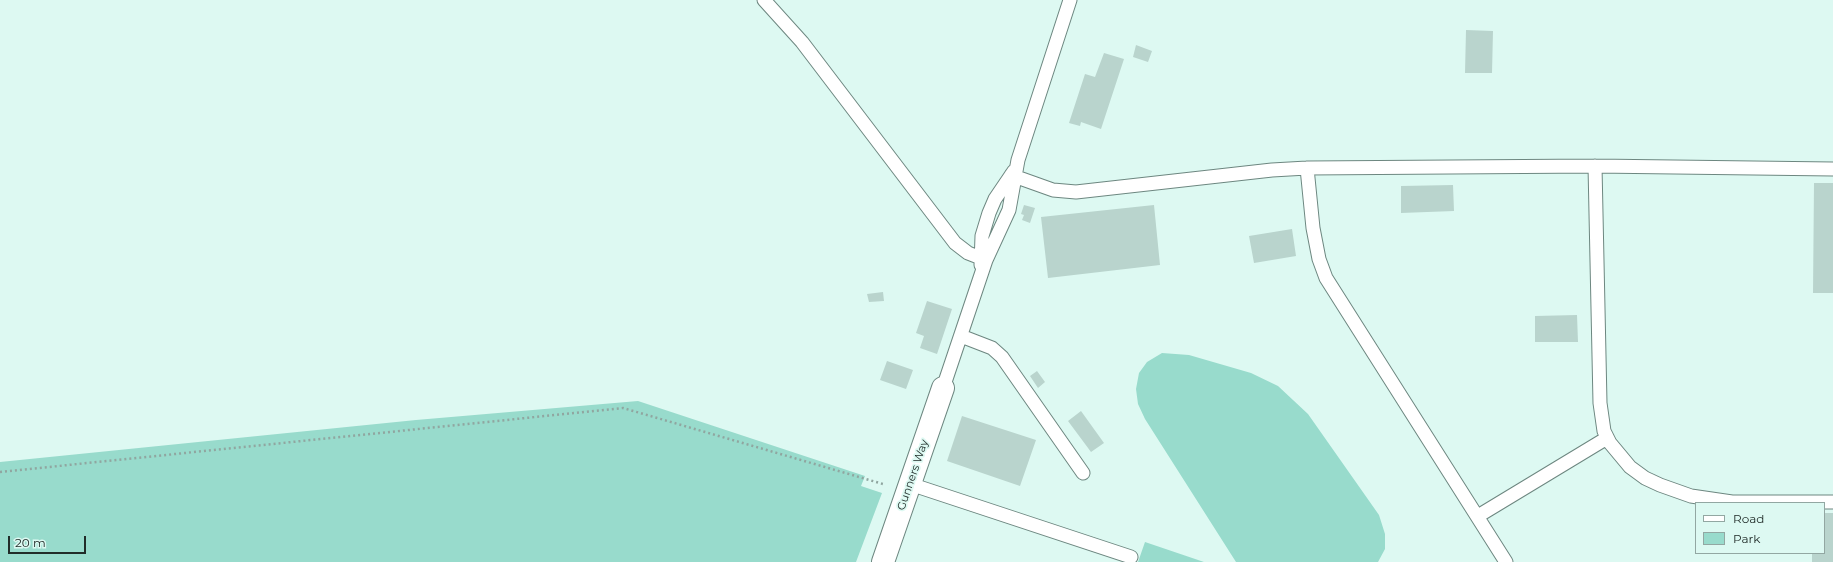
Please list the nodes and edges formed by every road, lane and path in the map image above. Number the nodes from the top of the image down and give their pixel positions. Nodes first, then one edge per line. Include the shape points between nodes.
1 (764, 0) edge
2 (1070, 0) edge
3 (1595, 166) junction
4 (1307, 168) junction
5 (1833, 169) edge
6 (1013, 176) junction
7 (984, 259) junction
8 (961, 336) junction
9 (943, 388) joint
10 (1607, 438) junction
11 (0, 472) edge
12 (1083, 473) dead end
13 (910, 484) junction
14 (1833, 502) edge
15 (1478, 516) junction
16 (1131, 557) dead end
17 (883, 562) edge
18 (1506, 562) edge

1 - 7 lane via 802,42 951,238 963,249
2 - 6 lane
3 - 4 lane
3 - 5 lane
3 - 10 lane via 1600,403 1601,419
4 - 6 lane via 1076,192 1053,190
4 - 15 lane via 1314,233 1326,278
6 - 7 lane via 1012,199 1007,215
6 - 7 lane via 995,198 989,213 982,236
7 - 8 lane
8 - 9 lane
8 - 12 lane via 992,348 1002,357
9 - 13 street, Gunners Way
10 - 14 lane via 1619,456 1645,478 1691,496 1732,502
10 - 15 lane
11 - 13 path via 623,408 867,481 881,484
13 - 16 lane
13 - 17 street, Gunners Way
15 - 18 lane

